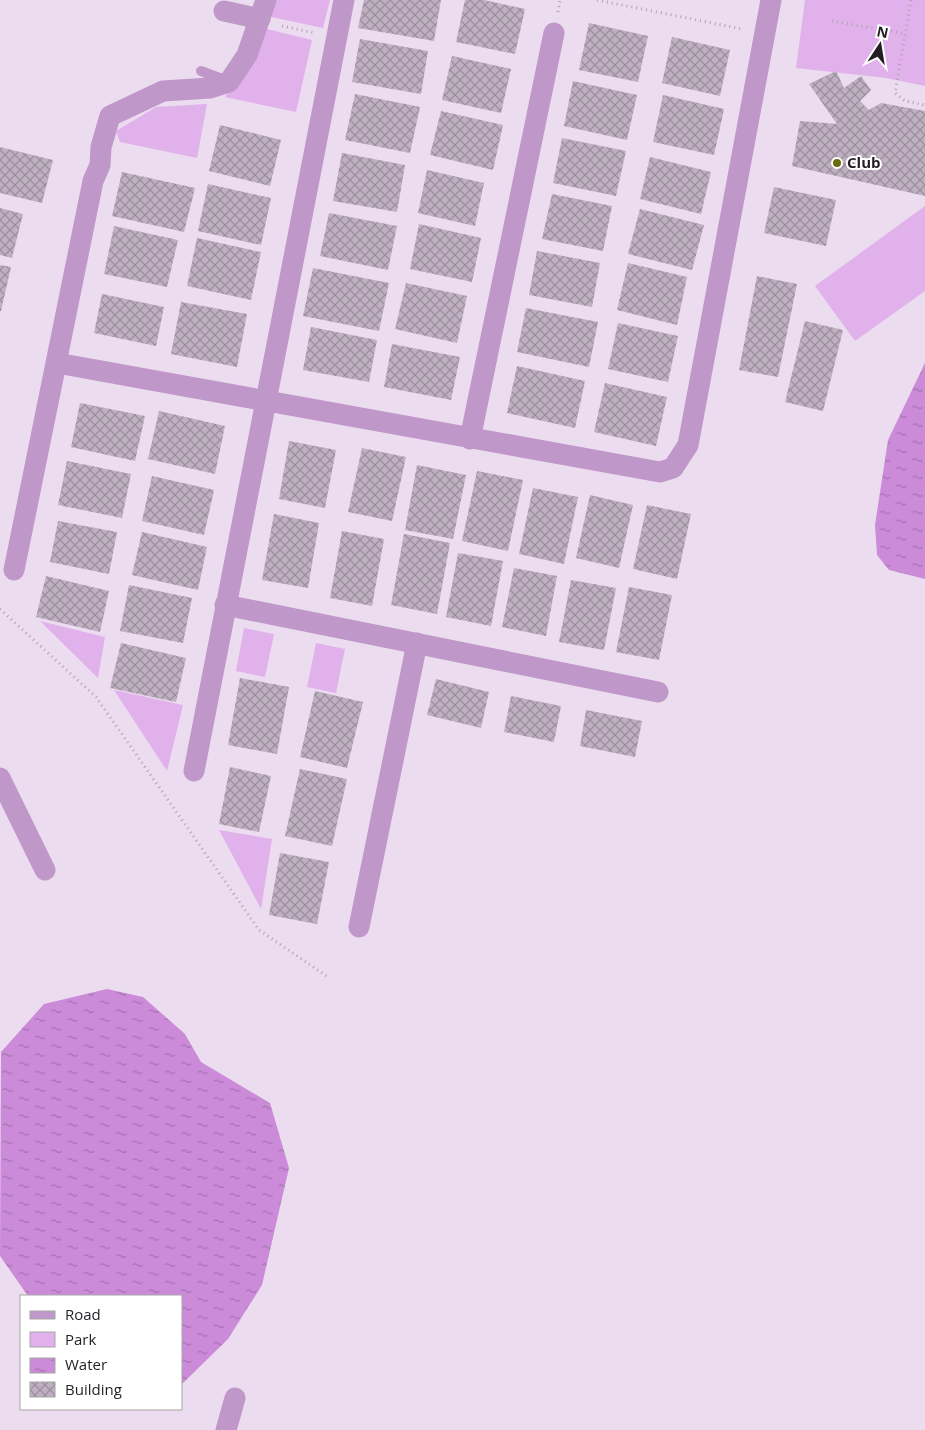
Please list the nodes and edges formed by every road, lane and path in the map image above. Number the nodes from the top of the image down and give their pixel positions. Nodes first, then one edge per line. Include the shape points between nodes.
1 (344, 0) edge
2 (597, 0) edge
3 (771, 0) edge
4 (911, 0) edge
5 (224, 11) dead end
6 (262, 13) edge
7 (832, 21) dead end
8 (554, 33) dead end
9 (764, 34) junction
10 (906, 34) junction
11 (337, 37) junction
12 (201, 71) dead end
13 (229, 82) junction
14 (925, 105) edge
15 (58, 364) junction
16 (265, 402) junction
17 (470, 439) junction
18 (14, 570) dead end
19 (225, 604) junction
20 (0, 610) edge
21 (417, 643) junction
22 (658, 692) dead end
23 (194, 771) dead end
24 (0, 778) edge
25 (45, 870) dead end
26 (359, 927) dead end
27 (328, 977) dead end
28 (235, 1398) dead end
29 (226, 1430) edge

1 - 11 street
2 - 9 path
3 - 9 street
4 - 10 path
5 - 6 street
6 - 11 path
6 - 13 street via 247,55
7 - 10 path
8 - 17 street
9 - 17 street via 688,445 680,459 673,468 660,472
10 - 14 path via 895,93 905,102
11 - 16 street
12 - 13 lane
13 - 15 street via 210,88 163,91 110,116 101,147 100,165 93,181
15 - 16 street
15 - 18 street
16 - 17 street
16 - 19 street
19 - 21 street
19 - 23 street
20 - 27 path via 96,697 259,930
21 - 22 street
21 - 26 street
24 - 25 street
28 - 29 street

